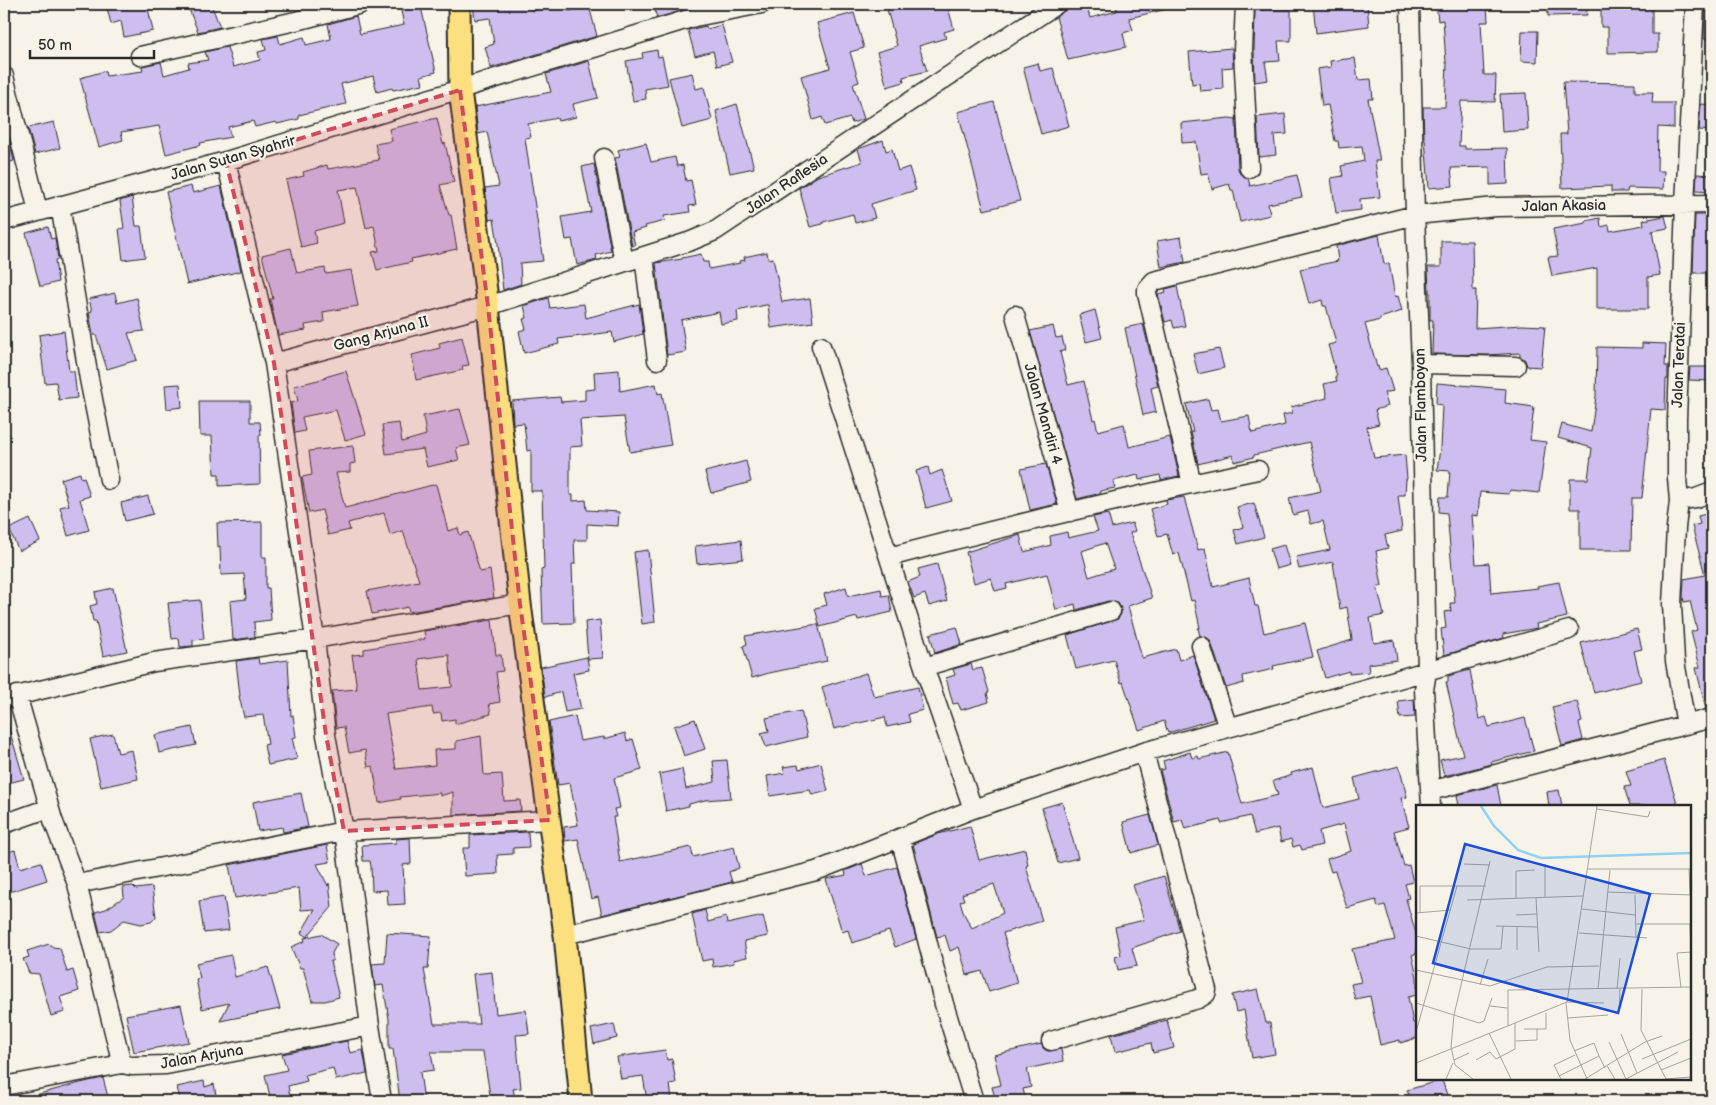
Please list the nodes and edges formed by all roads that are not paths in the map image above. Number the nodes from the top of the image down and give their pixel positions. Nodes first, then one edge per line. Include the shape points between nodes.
1 (361, 4) edge
2 (459, 4) edge
3 (762, 4) edge
4 (1057, 4) edge
5 (1245, 4) edge
6 (1410, 4) edge
7 (1695, 4) edge
8 (140, 56) dead end
9 (4, 76) edge
10 (460, 90) junction
11 (604, 158) dead end
12 (226, 162) junction
13 (1249, 168) dead end
14 (1712, 204) edge
15 (60, 205) junction
16 (1684, 205) junction
17 (38, 211) junction
18 (1415, 215) junction
19 (4, 221) edge
20 (644, 256) junction
21 (624, 262) junction
22 (488, 306) junction
23 (1015, 315) dead end
24 (821, 346) dead end
25 (657, 360) dead end
26 (274, 363) junction
27 (1421, 364) junction
28 (1516, 366) dead end
29 (1258, 470) dead end
30 (109, 480) dead end
31 (1192, 484) junction
32 (1712, 492) edge
33 (1679, 501) junction
34 (1070, 512) junction
35 (889, 557) junction
36 (520, 604) junction
37 (1111, 611) dead end
38 (1569, 630) dead end
39 (315, 639) junction
40 (1201, 646) dead end
41 (924, 667) junction
42 (1427, 671) junction
43 (11, 697) edge
44 (1712, 718) edge
45 (1686, 725) junction
46 (1228, 728) junction
47 (1144, 752) junction
48 (1431, 798) edge
49 (49, 808) junction
50 (973, 809) junction
51 (550, 820) junction
52 (4, 824) edge
53 (344, 831) junction
54 (900, 838) junction
55 (77, 884) junction
56 (565, 935) junction
57 (370, 1026) junction
58 (1051, 1041) dead end
59 (122, 1064) junction
60 (4, 1086) edge
61 (382, 1101) edge
62 (581, 1101) edge
63 (974, 1101) edge

1 - 8 street
2 - 10 main road
3 - 10 street, Jalan Sutan Syahrir via 695,17
4 - 20 street, Jalan Raflesia via 715,231
5 - 13 street via 1243,50
6 - 18 street, Jalan Flamboyan
7 - 16 street, Jalan Teratai
9 - 17 street
10 - 12 street, Jalan Sutan Syahrir
10 - 22 main road
11 - 21 street
12 - 15 street, Jalan Sutan Syahrir
12 - 26 street
14 - 16 street, Jalan Akasia
15 - 17 street, Jalan Sutan Syahrir
15 - 30 street
16 - 18 street, Jalan Akasia via 1496,207
16 - 33 street, Jalan Teratai via 1677,419
17 - 19 street, Jalan Sutan Syahrir
18 - 27 street, Jalan Flamboyan
18 - 31 street, Jalan Akasia via 1150,284 1147,293
20 - 21 street, Jalan Raflesia
20 - 25 street
21 - 22 street, Jalan Raflesia
22 - 26 street, Gang Arjuna II
22 - 36 main road
23 - 34 street, Jalan Mandiri 4
24 - 35 street
26 - 39 street
27 - 28 street
27 - 42 street, Jalan Flamboyan
29 - 31 street
31 - 34 street
32 - 33 street
33 - 45 street, Jalan Teratai via 1672,604 1674,662
34 - 35 street
35 - 41 street
36 - 39 street
36 - 51 main road
37 - 41 street
38 - 42 street
39 - 43 street via 154,662
39 - 53 street via 326,735
40 - 46 street
41 - 50 street
42 - 46 street
42 - 48 street, Jalan Flamboyan via 1424,690
43 - 49 street
44 - 45 street
45 - 48 street
46 - 47 street
47 - 50 street
47 - 58 street via 1206,994
49 - 52 street
49 - 55 street
50 - 54 street
51 - 53 street
51 - 56 main road
53 - 55 street
53 - 57 street
54 - 56 street via 816,871
54 - 63 street via 944,1004
55 - 59 street
56 - 62 main road
57 - 59 street, Jalan Arjuna via 166,1065
57 - 61 street
59 - 60 street, Jalan Arjuna

